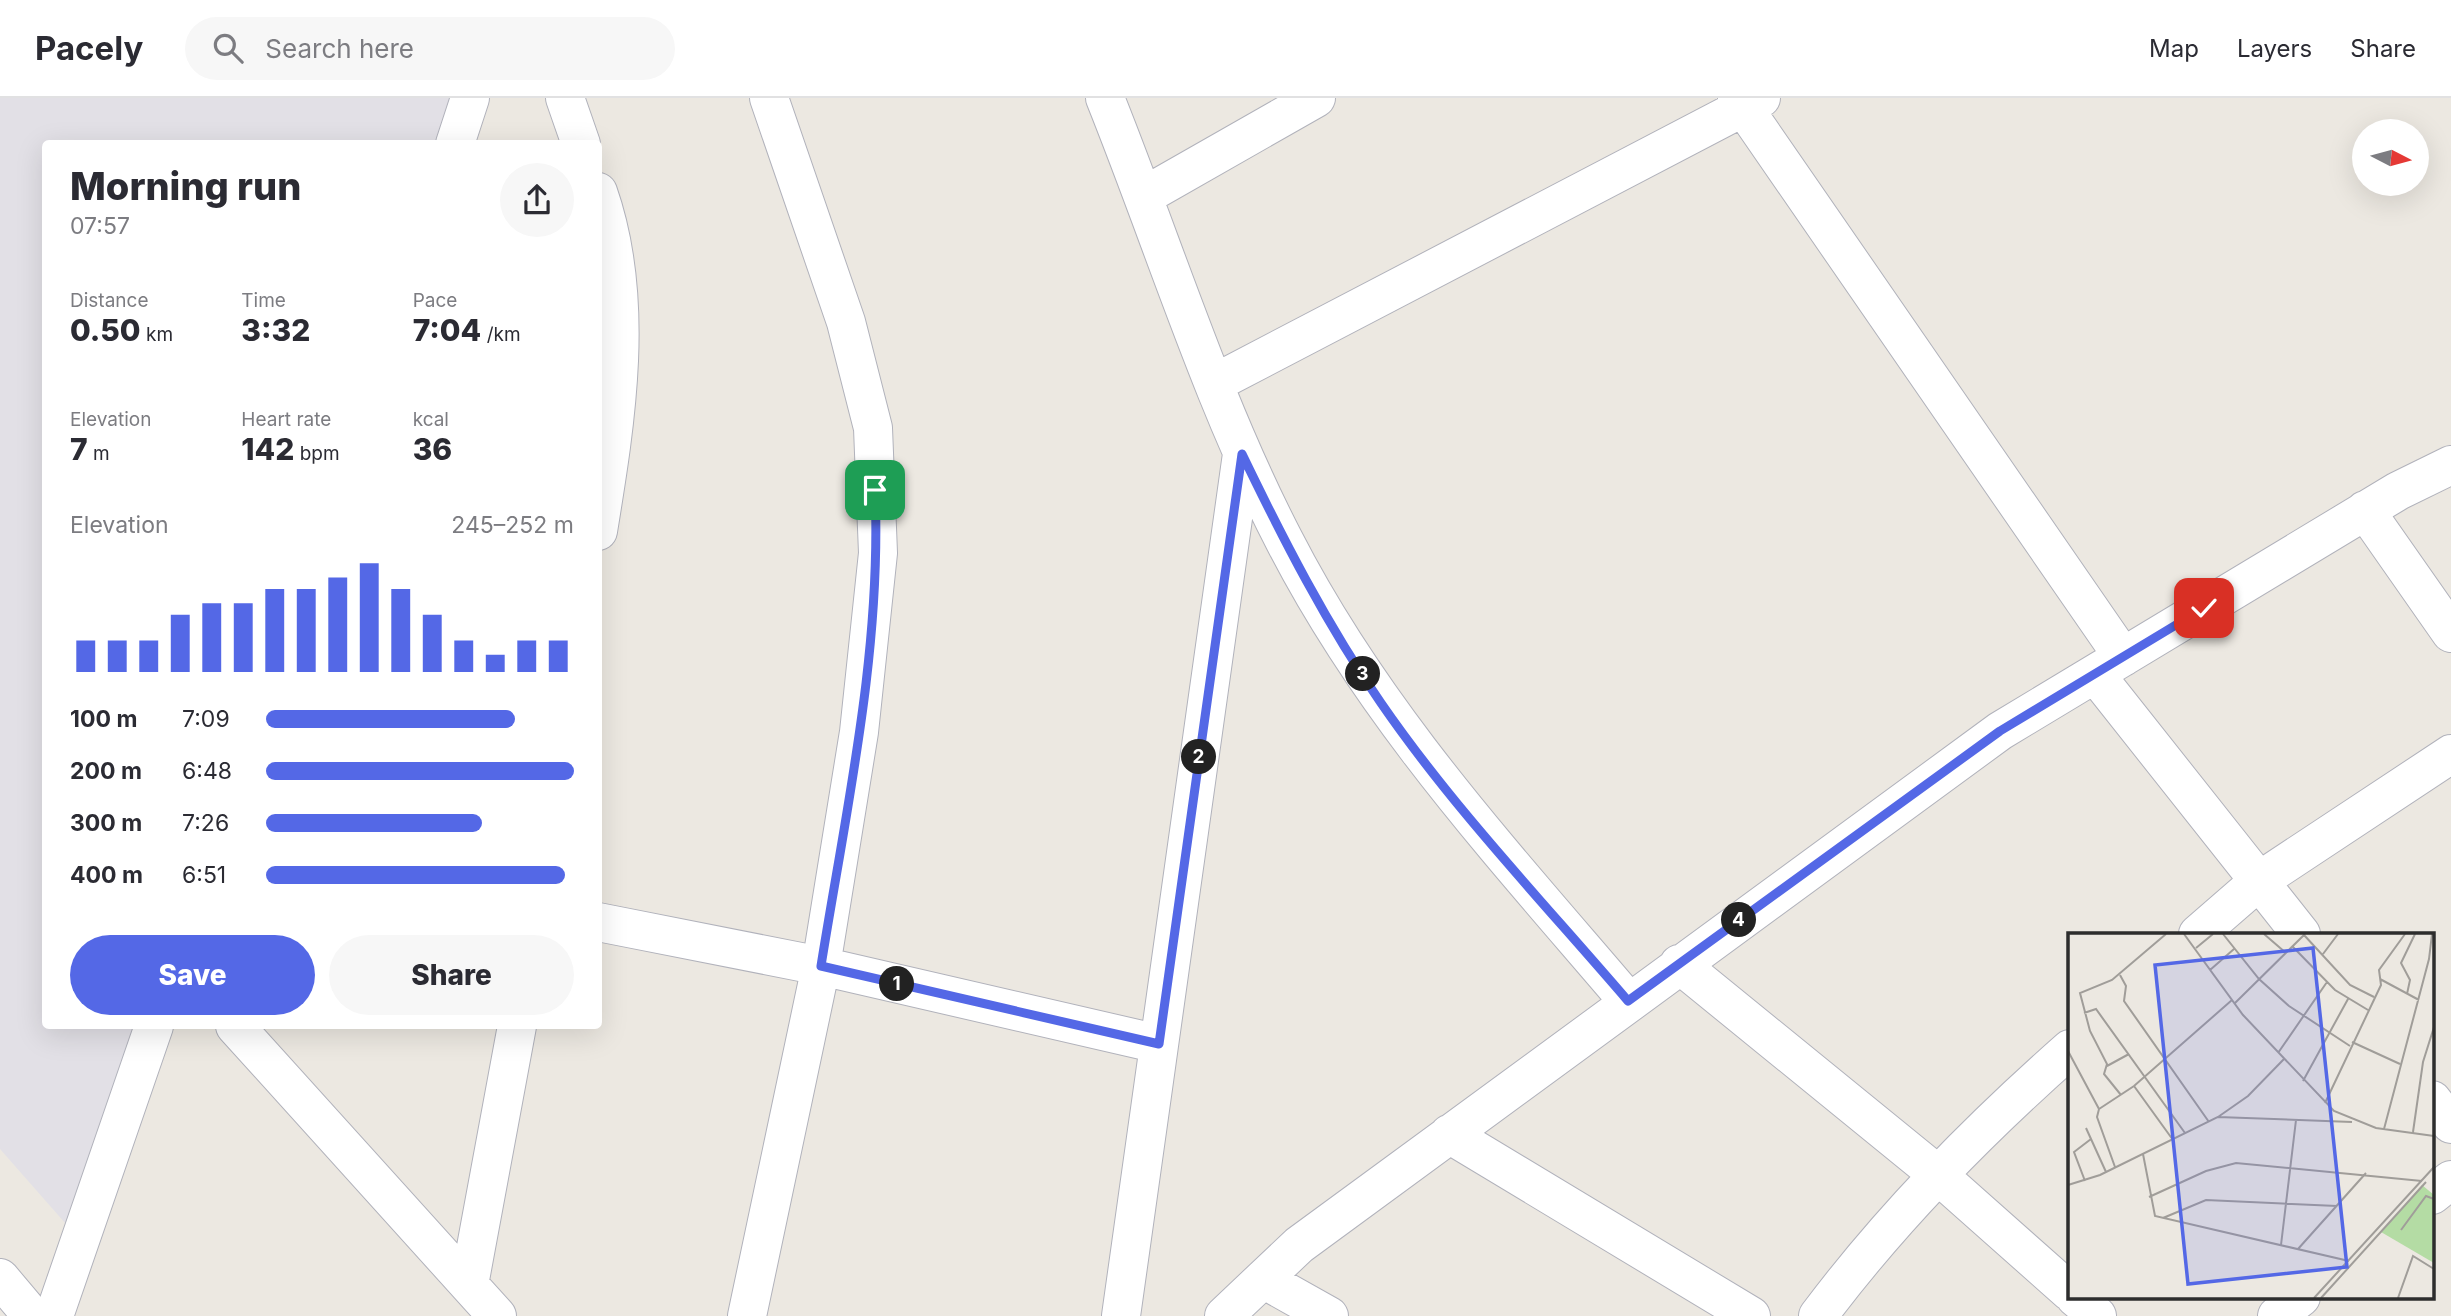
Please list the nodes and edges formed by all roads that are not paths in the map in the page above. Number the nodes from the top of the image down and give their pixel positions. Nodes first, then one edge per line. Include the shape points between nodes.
1 (470, 98) edge
2 (565, 98) edge
3 (769, 98) edge
4 (1105, 98) edge
5 (1316, 98) edge
6 (1747, 102) edge
7 (456, 140) edge
8 (580, 140) edge
9 (1144, 195) junction
10 (602, 203) edge
11 (1215, 383) junction
12 (1242, 454) junction
13 (2451, 465) edge
14 (602, 500) edge
15 (2365, 510) junction
16 (2451, 633) edge
17 (2109, 666) junction
18 (2451, 754) edge
19 (2259, 881) junction
20 (602, 923) edge
21 (2199, 933) edge
22 (2300, 933) edge
23 (1679, 964) junction
24 (821, 966) junction
25 (1628, 1001) junction
26 (154, 1029) edge
27 (238, 1029) edge
28 (516, 1029) edge
29 (1159, 1044) junction
30 (2068, 1051) edge
31 (1449, 1134) junction
32 (1937, 1174) junction
33 (2451, 1180) edge
34 (2434, 1193) edge
35 (0, 1279) edge
36 (1263, 1279) junction
37 (469, 1285) junction
38 (2068, 1290) edge
39 (2076, 1298) edge
40 (2300, 1298) edge
41 (32, 1316) edge
42 (54, 1316) edge
43 (497, 1316) edge
44 (747, 1316) edge
45 (1121, 1316) edge
46 (1224, 1316) edge
47 (1329, 1316) edge
48 (1751, 1316) edge
49 (1818, 1316) edge
50 (2097, 1316) edge
51 (2277, 1316) edge

1 - 7 street
2 - 8 street
3 - 24 street via 845,322 873,428 878,553 859,732
4 - 9 street
5 - 9 street
6 - 11 street
6 - 17 street
9 - 11 street
10 - 14 street via 621,302
11 - 12 street
12 - 25 street via 1284,542 1381,703 1427,765
12 - 29 street
13 - 15 street
15 - 16 street
15 - 17 street
17 - 19 street
17 - 23 street via 2000,731
18 - 19 street
19 - 21 street
19 - 22 street
20 - 24 street
23 - 25 street
23 - 32 street
24 - 29 street
24 - 44 street
25 - 31 street
26 - 42 street
27 - 37 street
28 - 37 street
29 - 45 street
30 - 32 street
31 - 36 street via 1299,1245
31 - 48 street
32 - 38 street
32 - 49 street via 1862,1257
33 - 34 street
35 - 41 street
36 - 46 street
36 - 47 street
37 - 43 street
39 - 50 street
40 - 51 street

